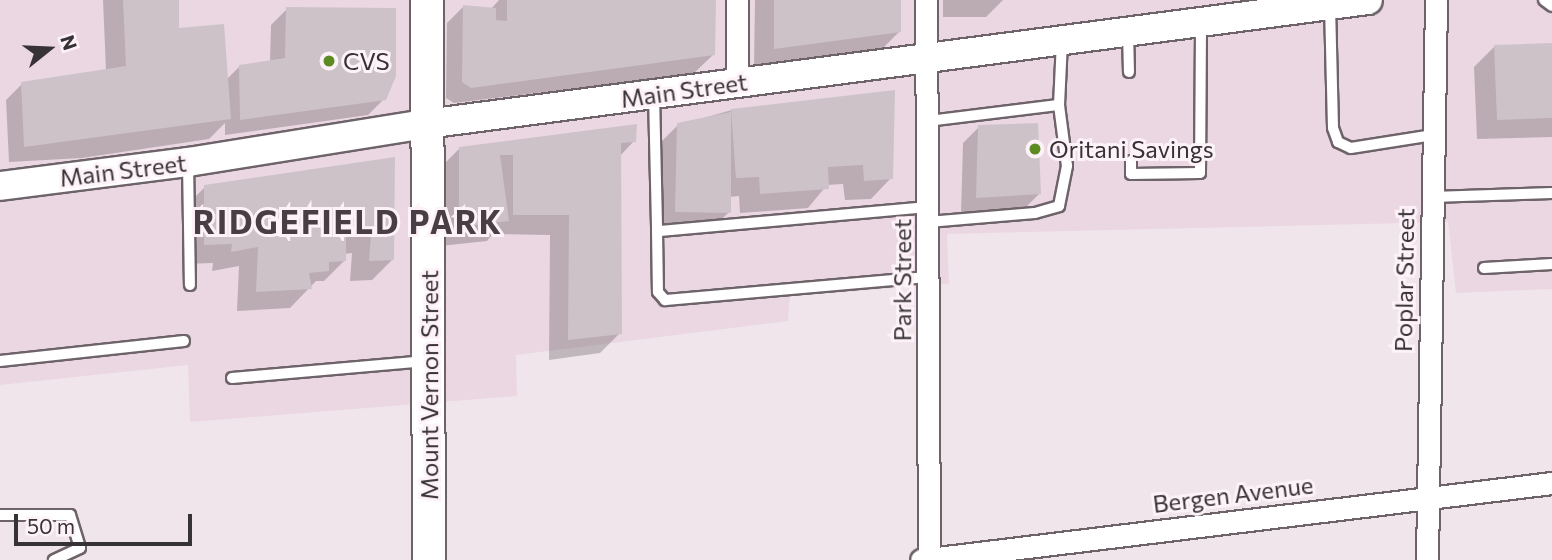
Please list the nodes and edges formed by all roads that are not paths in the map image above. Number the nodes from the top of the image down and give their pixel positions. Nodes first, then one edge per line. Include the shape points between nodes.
1 (427, 0) edge
2 (737, 0) edge
3 (926, 0) edge
4 (1368, 0) edge
5 (1436, 0) edge
6 (1544, 0) edge
7 (1330, 5) junction
8 (1552, 6) edge
9 (1243, 8) edge
10 (1201, 23) junction
11 (1128, 32) junction
12 (1062, 41) junction
13 (926, 58) junction
14 (1129, 72) dead end
15 (737, 83) junction
16 (654, 94) junction
17 (1059, 105) junction
18 (928, 121) junction
19 (426, 124) junction
20 (1433, 135) junction
21 (1131, 161) dead end
22 (188, 162) junction
23 (0, 186) edge
24 (1552, 193) edge
25 (1432, 197) junction
26 (928, 214) junction
27 (657, 230) junction
28 (1552, 264) edge
29 (1484, 268) dead end
30 (928, 277) junction
31 (190, 285) dead end
32 (184, 341) dead end
33 (0, 361) edge
34 (429, 361) junction
35 (232, 378) dead end
36 (1552, 482) edge
37 (1427, 495) junction
38 (0, 515) edge
39 (80, 548) junction
40 (54, 560) edge
41 (84, 560) edge
42 (429, 560) edge
43 (921, 560) edge
44 (929, 560) edge
45 (1427, 560) edge

1 - 19 main road, Mount Vernon Street
2 - 15 street
3 - 13 street, Park Street
4 - 7 street, Main Street
5 - 20 street, Poplar Street
6 - 8 lane
7 - 9 street, Main Street
7 - 20 lane via 1333,128 1338,142 1351,148
9 - 10 street, Main Street
10 - 11 street, Main Street
10 - 21 lane via 1200,173 1131,174
11 - 12 street, Main Street
11 - 14 lane
12 - 13 street, Main Street
12 - 17 lane
13 - 15 street, Main Street
13 - 18 street, Park Street
15 - 16 street, Main Street
16 - 19 street, Main Street
16 - 27 lane
17 - 18 lane
17 - 26 lane via 1067,166 1059,206 1035,213
18 - 26 street, Park Street
19 - 22 street, Main Street
19 - 34 main road, Mount Vernon Street
20 - 25 street, Poplar Street
22 - 23 street, Main Street
22 - 31 lane
24 - 25 lane
25 - 37 street, Poplar Street
26 - 27 lane
26 - 30 street, Park Street
27 - 30 lane via 658,292 665,300
28 - 29 lane
30 - 44 street, Park Street
32 - 33 lane
34 - 35 lane
34 - 42 main road, Mount Vernon Street
36 - 37 street, Bergen Avenue
37 - 44 street, Bergen Avenue
37 - 45 street, Poplar Street
38 - 39 lane via 70,515
39 - 40 lane
39 - 41 lane
43 - 44 street, Bergen Avenue

